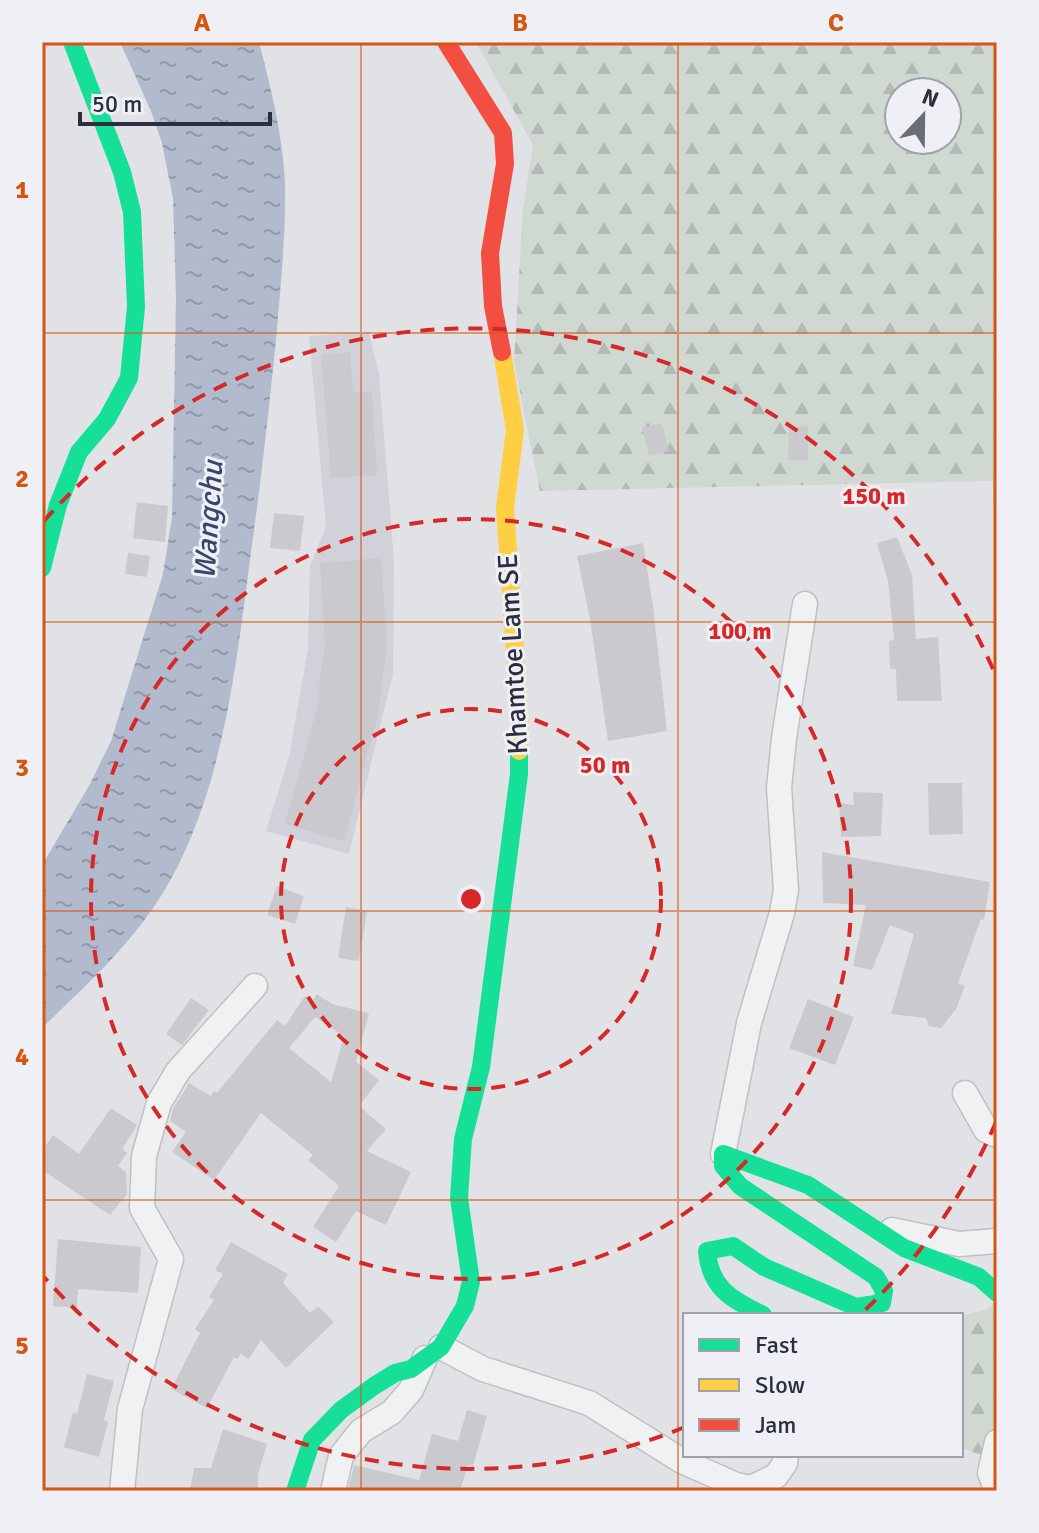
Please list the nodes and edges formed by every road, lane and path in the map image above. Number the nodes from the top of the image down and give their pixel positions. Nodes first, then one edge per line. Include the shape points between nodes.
1 (72, 42) edge
2 (446, 42) edge
3 (42, 568) edge
4 (805, 604) dead end
5 (255, 986) dead end
6 (965, 1093) dead end
7 (997, 1135) edge
8 (723, 1154) junction
9 (874, 1226) junction
10 (997, 1241) edge
11 (997, 1293) edge
12 (759, 1313) edge
13 (434, 1351) junction
14 (997, 1442) edge
15 (786, 1457) edge
16 (122, 1491) edge
17 (295, 1491) edge
18 (333, 1491) edge
19 (997, 1491) edge

1 - 3 main road via 132,212 136,307 129,378 107,419 79,452
2 - 13 main road, Khamtoe Lam SE via 503,133 505,164 490,253 493,306 515,430 505,508 520,725 519,774 481,1067 463,1139 459,1198 471,1282 465,1306
4 - 8 street via 779,788 786,890 749,1023
5 - 16 street via 178,1071 159,1103 144,1156 142,1208 171,1259 130,1409
6 - 7 street via 986,1130
8 - 9 main road via 808,1185
8 - 12 main road via 723,1166 740,1186 876,1277 884,1291 882,1303 856,1307 764,1267 733,1246 707,1251 707,1266 724,1295
9 - 10 street via 959,1244
9 - 11 main road via 904,1248 979,1277
13 - 15 street via 589,1403 682,1461 736,1485 751,1488 776,1476
13 - 17 main road, Khamtoe Lam SE via 341,1410 312,1440
13 - 18 street via 392,1412 361,1431 341,1456
14 - 19 street via 990,1473

